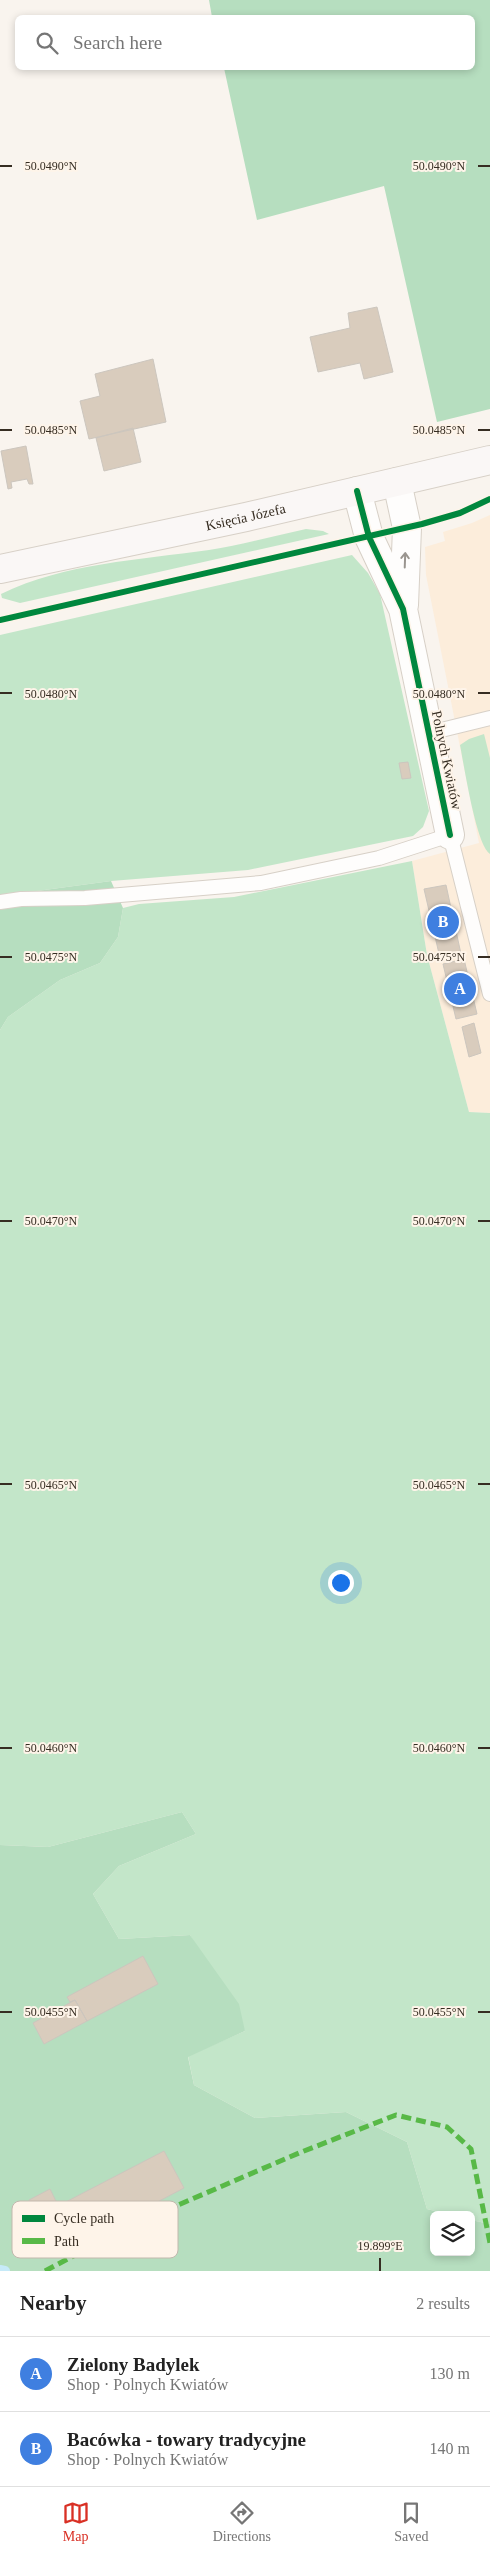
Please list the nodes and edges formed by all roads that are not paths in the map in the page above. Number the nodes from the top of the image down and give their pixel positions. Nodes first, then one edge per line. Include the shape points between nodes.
1 (490, 460) edge
2 (397, 482) junction
3 (357, 491) junction
4 (0, 569) edge
5 (403, 609) junction
6 (490, 718) edge
7 (429, 733) junction
8 (450, 835) junction
9 (0, 902) edge
10 (490, 994) edge

1 - 2 main road, Księcia Józefa
2 - 3 main road, Księcia Józefa
5 -> 2 street, Polnych Kwiatów via 407,528
3 - 4 main road, Księcia Józefa
3 - 5 street, Polnych Kwiatów via 369,537
5 - 7 street, Polnych Kwiatów
6 - 7 lane
7 - 8 street, Polnych Kwiatów
8 - 9 lane via 379,858 261,882 85,898
8 - 10 lane

